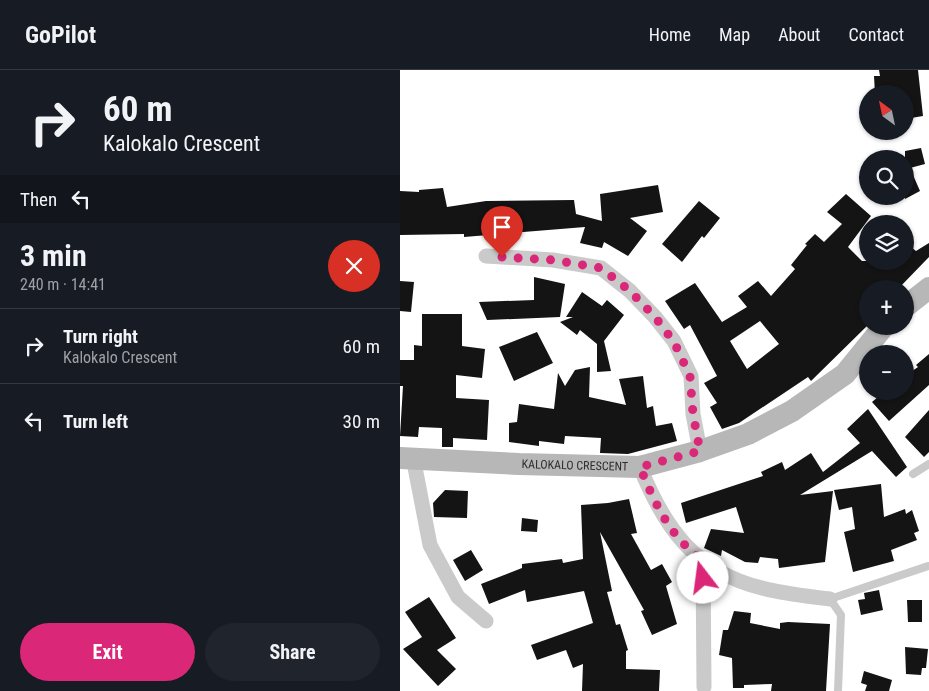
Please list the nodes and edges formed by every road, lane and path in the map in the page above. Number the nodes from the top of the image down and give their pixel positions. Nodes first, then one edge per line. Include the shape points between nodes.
1 (486, 256) dead end
2 (929, 288) edge
3 (914, 300) edge
4 (877, 335) edge
5 (700, 451) junction
6 (407, 458) edge
7 (929, 464) edge
8 (640, 467) junction
9 (913, 474) dead end
10 (703, 560) junction
11 (928, 566) edge
12 (830, 599) junction
13 (486, 621) dead end
14 (704, 687) dead end
15 (838, 691) edge

1 - 5 street via 553,260 601,268 630,291 674,342 690,376
2 - 3 street
4 - 5 street, KALOKALO CRESCENT via 845,374 792,410 748,434
5 - 8 street, KALOKALO CRESCENT
6 - 8 street, KALOKALO CRESCENT
6 - 13 street via 430,545 458,597
7 - 9 lane
8 - 10 street via 655,503 674,532 693,554
10 - 12 street via 726,574 761,588
10 - 14 street
11 - 12 lane
12 - 15 lane via 841,616

